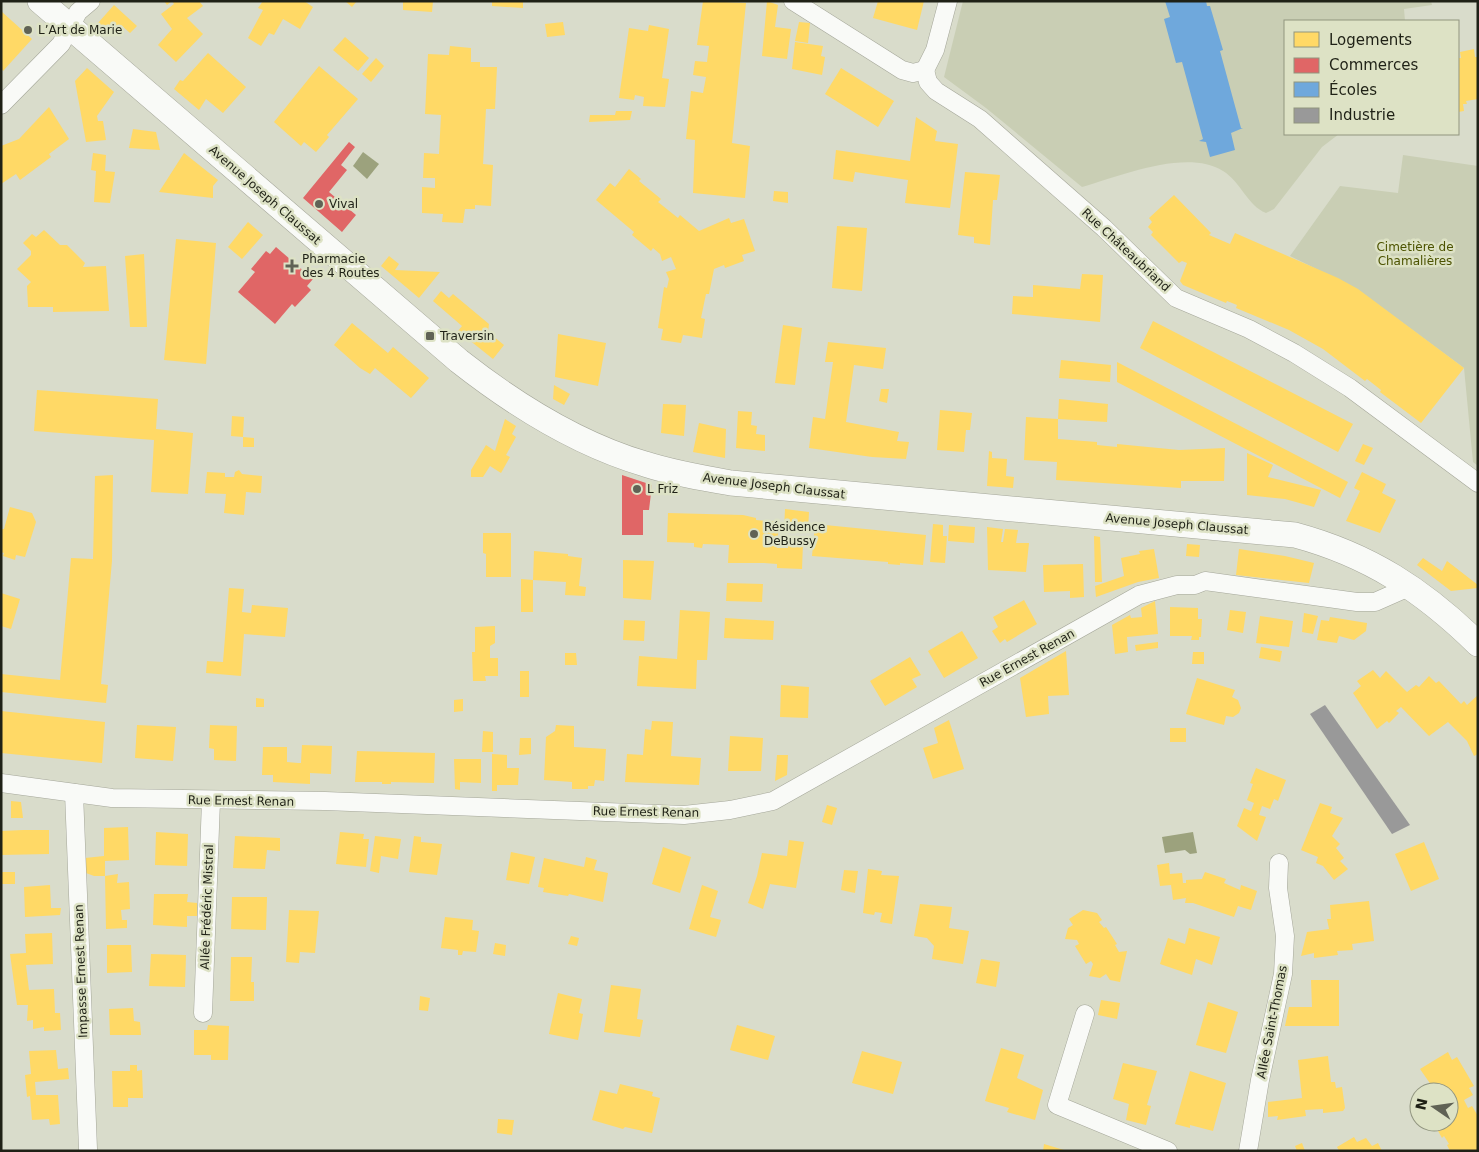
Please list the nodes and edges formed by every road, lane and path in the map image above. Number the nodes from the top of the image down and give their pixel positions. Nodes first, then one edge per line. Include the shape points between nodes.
1 (40, 1) edge
2 (91, 1) edge
3 (793, 1) edge
4 (948, 1) edge
5 (69, 26) junction
6 (925, 70) junction
7 (1, 105) edge
8 (1478, 483) edge
9 (1409, 587) junction
10 (1478, 644) edge
11 (1, 783) edge
12 (74, 793) junction
13 (211, 801) junction
14 (1279, 863) dead end
15 (202, 1013) dead end
16 (1085, 1014) dead end
17 (88, 1149) dead end
18 (1168, 1151) edge
19 (1248, 1151) edge

1 - 5 main road, Avenue Joseph Claussat
2 - 5 street
3 - 6 street via 902,70
4 - 6 street via 935,50
5 - 7 street via 61,44
5 - 9 main road, Avenue Joseph Claussat via 485,381 543,419 620,455 645,464 731,483 1295,535 1373,563
6 - 8 street, Rue Châteaubriand via 928,82 936,92 980,119 1104,228 1176,298 1249,329 1302,358 1350,388
9 - 10 main road, Avenue Joseph Claussat via 1438,606
9 - 13 street, Rue Ernest Renan via 1375,602 1205,581 1139,594 773,801 730,810 684,815
11 - 12 street, Rue Ernest Renan
12 - 13 street, Rue Ernest Renan via 112,798
12 - 17 street, Impasse Ernest Renan
13 - 15 street, Allée Frédéric Mistral
14 - 19 street, Allée Saint-Thomas via 1278,888 1285,936 1283,974
16 - 18 street via 1057,1105

